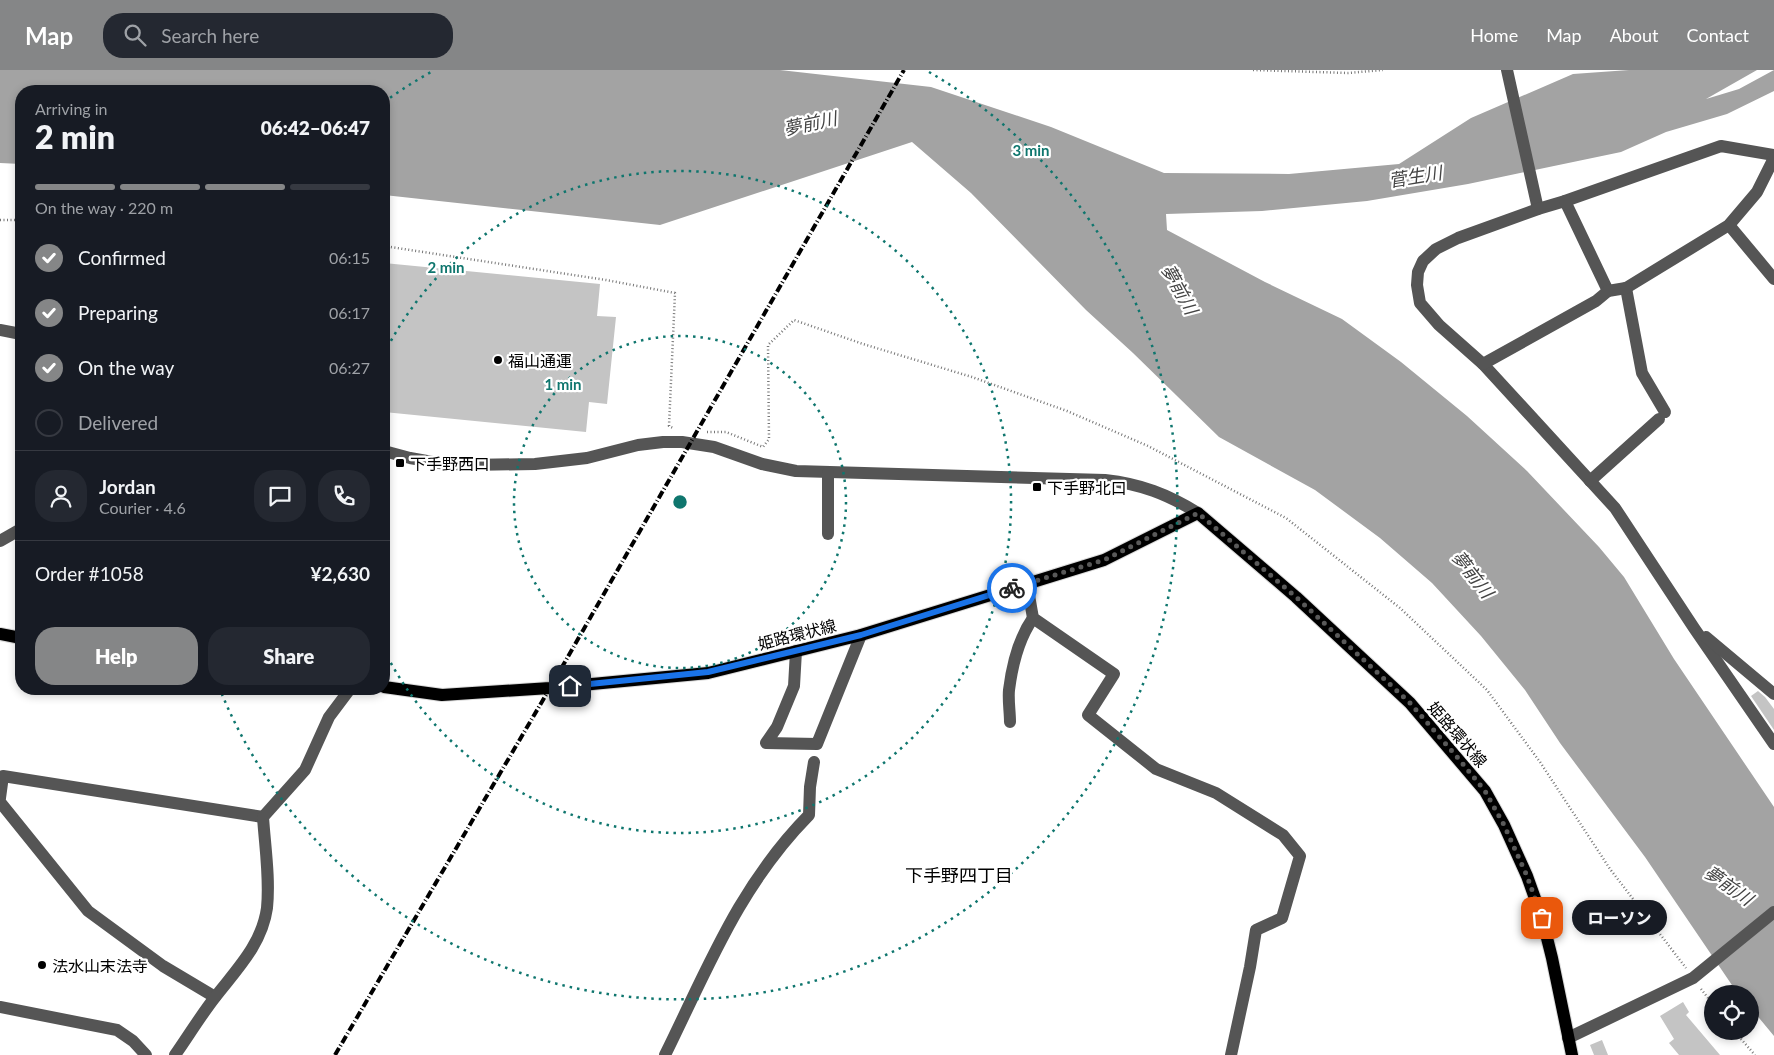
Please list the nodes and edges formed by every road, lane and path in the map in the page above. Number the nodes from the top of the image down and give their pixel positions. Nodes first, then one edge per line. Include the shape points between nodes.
1 (1253, 70) edge
2 (1383, 70) edge
3 (1507, 70) edge
4 (1774, 157) edge
5 (1565, 201) junction
6 (1537, 203) junction
7 (0, 220) edge
8 (15, 220) edge
9 (1729, 225) junction
10 (390, 247) edge
11 (1774, 279) edge
12 (1626, 288) junction
13 (1608, 291) junction
14 (0, 330) edge
15 (15, 333) edge
16 (1483, 364) junction
17 (676, 431) dead end
18 (706, 432) dead end
19 (390, 453) edge
20 (828, 473) junction
21 (1590, 481) junction
22 (1198, 513) junction
23 (15, 532) edge
24 (828, 534) dead end
25 (0, 541) edge
26 (1027, 584) junction
27 (1033, 618) junction
28 (1694, 628) junction
29 (0, 634) edge
30 (861, 635) junction
31 (15, 637) edge
32 (796, 651) junction
33 (390, 688) edge
34 (1774, 694) edge
35 (346, 695) edge
36 (1010, 722) dead end
37 (1774, 744) edge
38 (814, 762) dead end
39 (0, 798) edge
40 (0, 802) edge
41 (263, 817) junction
42 (1774, 912) edge
43 (1693, 978) junction
44 (1704, 992) edge
45 (216, 996) junction
46 (0, 1007) edge
47 (1568, 1038) junction
48 (1742, 1040) edge
49 (146, 1055) edge
50 (175, 1055) edge
51 (665, 1055) edge
52 (1231, 1055) edge
53 (1572, 1055) edge
54 (1755, 1055) edge

1 - 2 path via 1348,73
3 - 6 street
4 - 5 street via 1721,146
4 - 9 street via 1757,192
5 - 6 street
5 - 13 street
6 - 16 street via 1436,249 1423,261 1418,272 1420,303 1439,325
7 - 8 path
9 - 11 street
9 - 12 street
10 - 17 path via 676,293 669,426
12 - 13 street
12 - 21 street via 1642,373 1662,416
13 - 16 street via 1596,301
14 - 15 street
16 - 21 street
18 - 43 path via 726,432 763,447 769,439 768,345 794,320 1067,411 1148,446 1286,518 1400,608 1487,690 1540,762 1610,870
19 - 20 street, 姫路環状線 via 468,465 535,464 587,458 638,445 682,442 714,447 775,467
20 - 22 street, 姫路環状線 via 1128,483 1161,493
20 - 24 street
21 - 28 street via 1615,508
22 - 26 main road, 姫路環状線 via 1104,560
22 - 47 main road, 姫路環状線 via 1296,597 1410,703 1485,791 1527,876 1542,918
23 - 25 street
26 - 27 street
26 - 30 main road, 姫路環状線
27 - 36 street via 1024,630 1015,662 1009,691
27 - 52 street via 1114,674 1088,715 1156,769 1216,793 1283,835 1300,856 1282,918 1256,930
28 - 34 street
28 - 37 street
29 - 31 main road
30 - 32 main road, 姫路環状線
30 - 32 street via 817,744 766,743 777,728 794,686
32 - 33 main road, 姫路環状線 via 708,672 550,688 442,695
35 - 41 street via 329,717 305,770
38 - 51 street via 809,815 774,854 732,918
39 - 41 street via 3,776
40 - 45 street via 88,911 163,966
41 - 45 street via 268,884 260,935 243,964
42 - 43 street
43 - 44 path
43 - 47 street
45 - 50 street
46 - 49 street via 117,1030
47 - 53 main road, 姫路環状線
48 - 54 path

